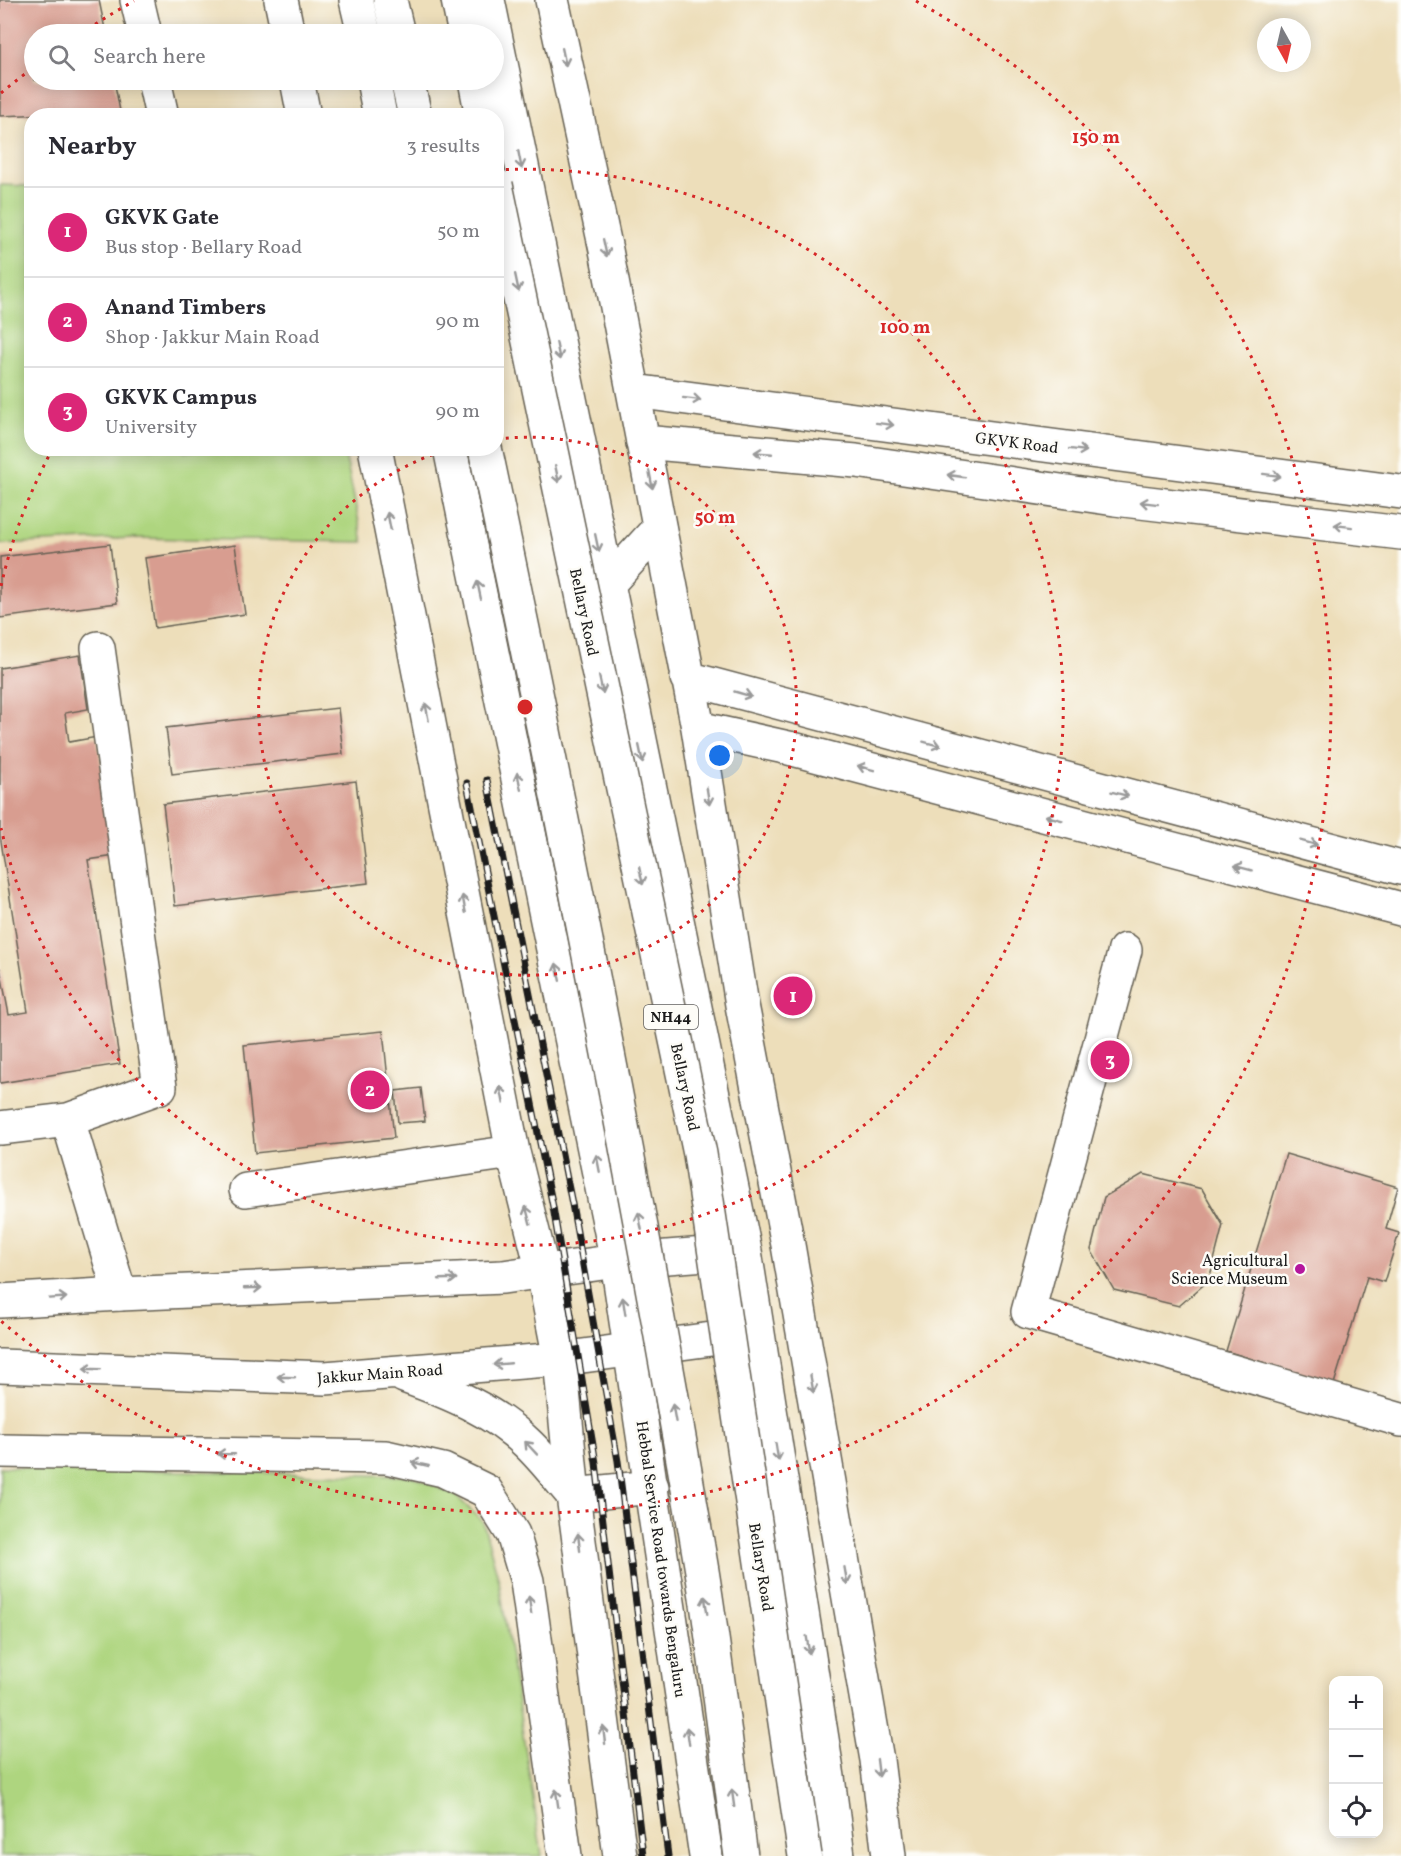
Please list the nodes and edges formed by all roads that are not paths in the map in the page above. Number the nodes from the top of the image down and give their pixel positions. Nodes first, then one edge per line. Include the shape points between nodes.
1 (137, 0) edge
2 (281, 0) edge
3 (356, 0) edge
4 (390, 0) edge
5 (458, 0) edge
6 (488, 0) edge
7 (552, 0) edge
8 (142, 24) edge
9 (286, 24) edge
10 (362, 24) edge
11 (396, 24) edge
12 (463, 24) edge
13 (493, 24) edge
14 (504, 79) edge
15 (156, 90) edge
16 (299, 90) edge
17 (375, 90) edge
18 (409, 90) edge
19 (477, 90) edge
20 (160, 108) edge
21 (302, 108) edge
22 (378, 108) edge
23 (413, 108) edge
24 (480, 108) edge
25 (504, 222) edge
26 (634, 392) junction
27 (643, 442) junction
28 (377, 456) edge
29 (452, 456) edge
30 (487, 456) edge
31 (1401, 492) edge
32 (659, 528) junction
33 (1401, 533) edge
34 (606, 586) junction
35 (99, 648) dead end
36 (687, 678) junction
37 (698, 728) junction
38 (1401, 868) edge
39 (1401, 909) edge
40 (1125, 950) dead end
41 (68, 1120) junction
42 (0, 1128) edge
43 (513, 1152) junction
44 (246, 1190) dead end
45 (745, 1251) junction
46 (617, 1262) junction
47 (543, 1272) junction
48 (120, 1294) junction
49 (0, 1302) edge
50 (758, 1332) junction
51 (631, 1350) junction
52 (560, 1359) junction
53 (0, 1366) edge
54 (394, 1373) junction
55 (1401, 1420) edge
56 (0, 1450) edge
57 (652, 1487) junction
58 (573, 1495) junction
59 (565, 1856) edge
60 (620, 1856) edge
61 (706, 1856) edge
62 (741, 1856) edge
63 (805, 1856) edge
64 (838, 1856) edge
65 (890, 1856) edge

1 - 8 main road
2 - 9 main road
3 - 10 main road
4 - 11 main road
5 - 12 main road
6 -> 13 main road, Bellary Road
7 -> 26 main road
14 -> 34 main road, Bellary Road
15 - 20 main road
16 - 21 main road
17 - 22 main road
18 - 23 main road
19 - 24 main road
25 -> 63 main road, Bellary Road / NH44, bridge via 700,1154
26 - 27 main road
26 -> 31 main road, GKVK Road
27 -> 32 main road
33 -> 27 main road via 1115,499 856,461
43 -> 28 main road
46 -> 29 main road
62 -> 30 main road, bridge via 702,1575 648,1266 575,872
32 - 34 main road
32 - 36 main road
34 -> 45 main road, Bellary Road
35 - 41 main road via 160,1087
36 - 37 main road
36 -> 38 main road
39 -> 37 main road via 789,748
37 -> 65 main road via 742,1005 788,1245 877,1760
40 - 55 main road via 1028,1312
41 - 42 main road
41 - 48 main road
43 - 44 main road
47 -> 43 main road
45 - 46 main road
45 - 50 main road, Bellary Road
46 - 47 main road
51 -> 46 main road, Hebbal Service Road towards Bengaluru
48 -> 47 main road
47 - 52 main road
49 -> 48 main road
50 - 51 main road, Jakkur Main Road
50 -> 64 main road, Bellary Road
51 - 52 main road, Jakkur Main Road
51 - 57 main road, Hebbal Service Road towards Bengaluru
52 -> 54 main road, Jakkur Main Road
52 - 58 main road
54 -> 53 main road, Jakkur Main Road via 325,1378
58 -> 54 main road via 526,1442 499,1422 453,1394
59 -> 56 main road via 527,1581 513,1534 486,1491 443,1470 387,1457
57 - 58 main road
61 -> 57 main road, Hebbal Service Road towards Bengaluru
60 -> 58 main road

